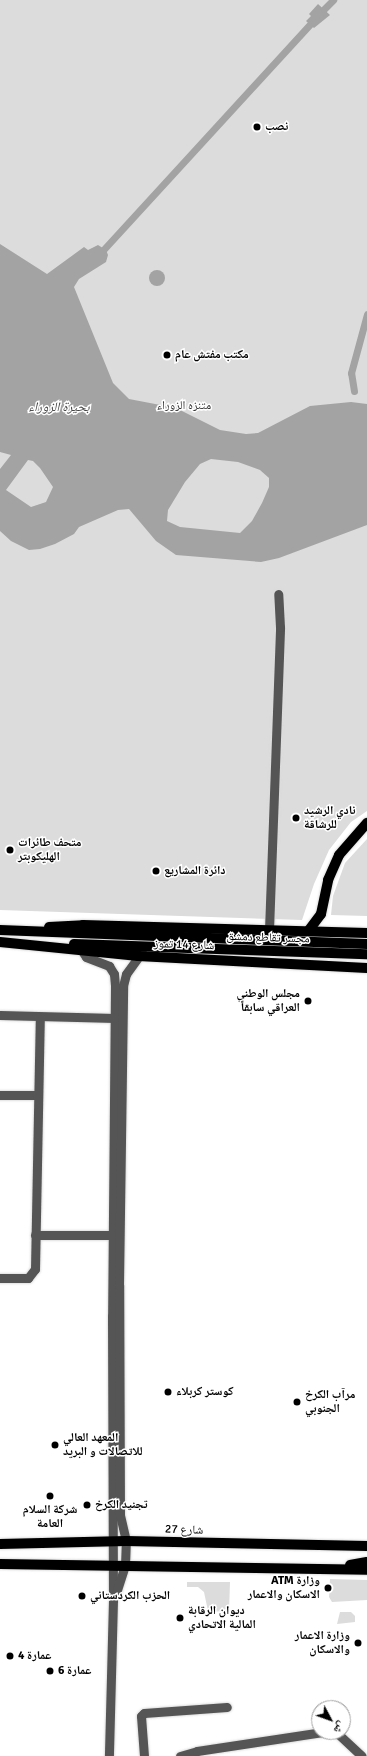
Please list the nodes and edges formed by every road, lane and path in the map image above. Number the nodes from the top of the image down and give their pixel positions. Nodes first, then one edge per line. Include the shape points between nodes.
1 (278, 594) dead end
2 (367, 823) edge
3 (83, 925) junction
4 (0, 930) edge
5 (269, 930) junction
6 (309, 930) junction
7 (367, 933) edge
8 (73, 934) junction
9 (0, 941) edge
10 (169, 942) junction
11 (73, 944) junction
12 (367, 944) edge
13 (146, 946) junction
14 (82, 951) junction
15 (367, 954) edge
16 (138, 956) junction
17 (367, 968) edge
18 (0, 1015) edge
19 (40, 1017) junction
20 (115, 1018) junction
21 (0, 1095) edge
22 (37, 1095) junction
23 (35, 1235) junction
24 (113, 1235) junction
25 (0, 1278) edge
26 (126, 1541) junction
27 (112, 1542) junction
28 (0, 1544) edge
29 (367, 1546) edge
30 (367, 1562) edge
31 (0, 1564) edge
32 (113, 1566) junction
33 (125, 1566) junction
34 (334, 1570) junction
35 (367, 1570) edge
36 (113, 1600) junction
37 (227, 1707) dead end
38 (311, 1734) edge
39 (346, 1740) edge
40 (365, 1755) edge
41 (109, 1756) edge
42 (144, 1756) edge
43 (180, 1756) edge

1 - 5 street via 280,627
2 - 6 main road via 339,855 328,880 320,914
3 - 4 main road, شارع 14 تموز
3 - 5 main road, شارع 14 تموز
3 - 8 main road
4 - 8 main road, شارع 14 تموز
5 - 6 main road, شارع 14 تموز
6 - 7 main road, شارع 14 تموز
8 - 10 main road, شارع 14 تموز
8 - 11 main road
9 - 11 main road, شارع 14 تموز
9 - 14 main road, شارع 14 تموز
10 - 12 main road, مجسر تقاطع دمشق
10 - 13 main road, شارع 14 تموز
10 - 15 main road, مجسر تقاطع دمشق
11 - 13 main road, شارع 14 تموز
11 - 14 main road
13 - 16 street
14 - 16 main road, شارع 14 تموز
14 - 20 street via 86,957 106,964 112,969 116,986
16 - 17 main road, شارع 14 تموز
16 - 26 street via 126,974 123,986 119,1285 120,1516
18 - 19 street
19 - 20 street
19 - 22 street
20 - 24 street
21 - 22 street
22 - 23 street
23 - 24 street
23 - 25 street via 33,1275 28,1278
24 - 27 street
26 - 27 main road, شارع 27
26 - 29 main road, شارع 27
26 - 33 street
27 - 28 main road, شارع 27
27 - 32 street
30 - 34 main road
31 - 32 main road
32 - 33 main road
32 - 36 street
33 - 34 main road
33 - 36 street
34 - 35 main road
36 - 41 street
37 - 42 street via 144,1713
38 - 43 street via 197,1751
39 - 40 street

